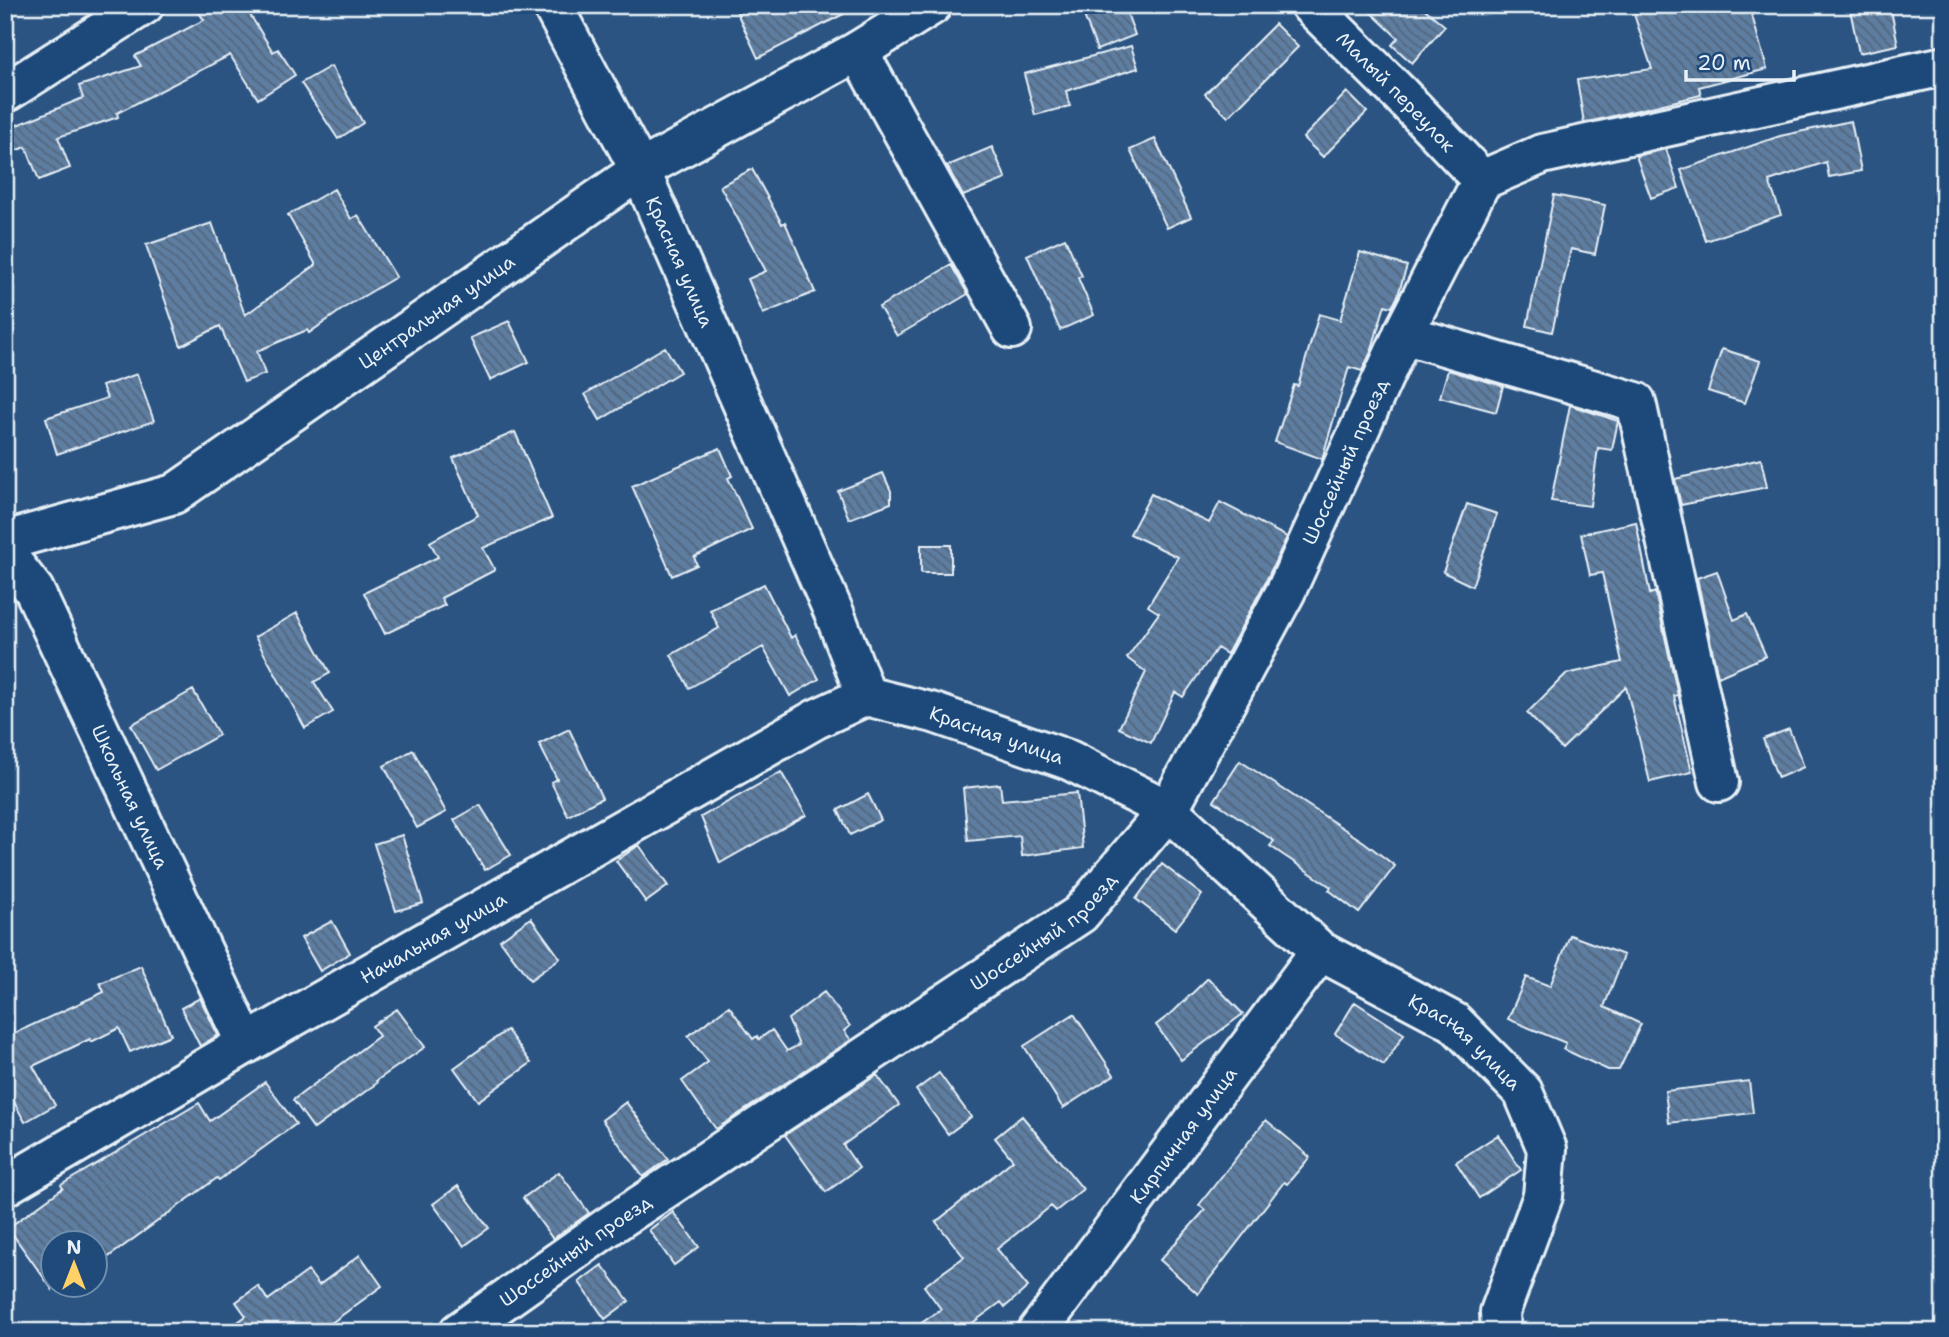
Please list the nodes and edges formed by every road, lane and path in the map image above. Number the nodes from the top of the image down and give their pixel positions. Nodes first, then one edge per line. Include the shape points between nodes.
1 (144, 5) edge
2 (552, 5) edge
3 (932, 5) edge
4 (1310, 5) edge
5 (858, 51) junction
6 (1944, 66) edge
7 (5, 93) edge
8 (640, 170) junction
9 (1482, 180) junction
10 (1012, 329) dead end
11 (1403, 334) junction
12 (5, 541) edge
13 (5, 553) edge
14 (866, 696) junction
15 (1718, 782) dead end
16 (1168, 810) junction
17 (1320, 951) junction
18 (246, 1044) junction
19 (5, 1186) edge
20 (1047, 1328) edge
21 (459, 1332) edge
22 (1501, 1332) edge

1 - 7 street
2 - 8 street, Красная улица
3 - 5 street, Центральная улица
4 - 9 street, Малый переулок
5 - 8 street, Центральная улица
5 - 10 street
6 - 9 street via 1542,154
8 - 12 street, Центральная улица via 174,494
8 - 14 street, Красная улица
9 - 11 street, Шоссейный проезд
11 - 15 street via 1636,402
11 - 16 street, Шоссейный проезд via 1286,591
13 - 18 street, Школьная улица via 34,590
14 - 16 street, Красная улица via 934,713 1069,760
14 - 18 street, Начальная улица via 816,719
16 - 17 street, Красная улица
16 - 21 street, Шоссейный проезд via 1080,914 609,1226
17 - 20 street, Кирпичная улица
17 - 22 street, Красная улица via 1454,1022 1523,1092 1547,1149 1543,1196 1500,1312
18 - 19 street, Начальная улица

